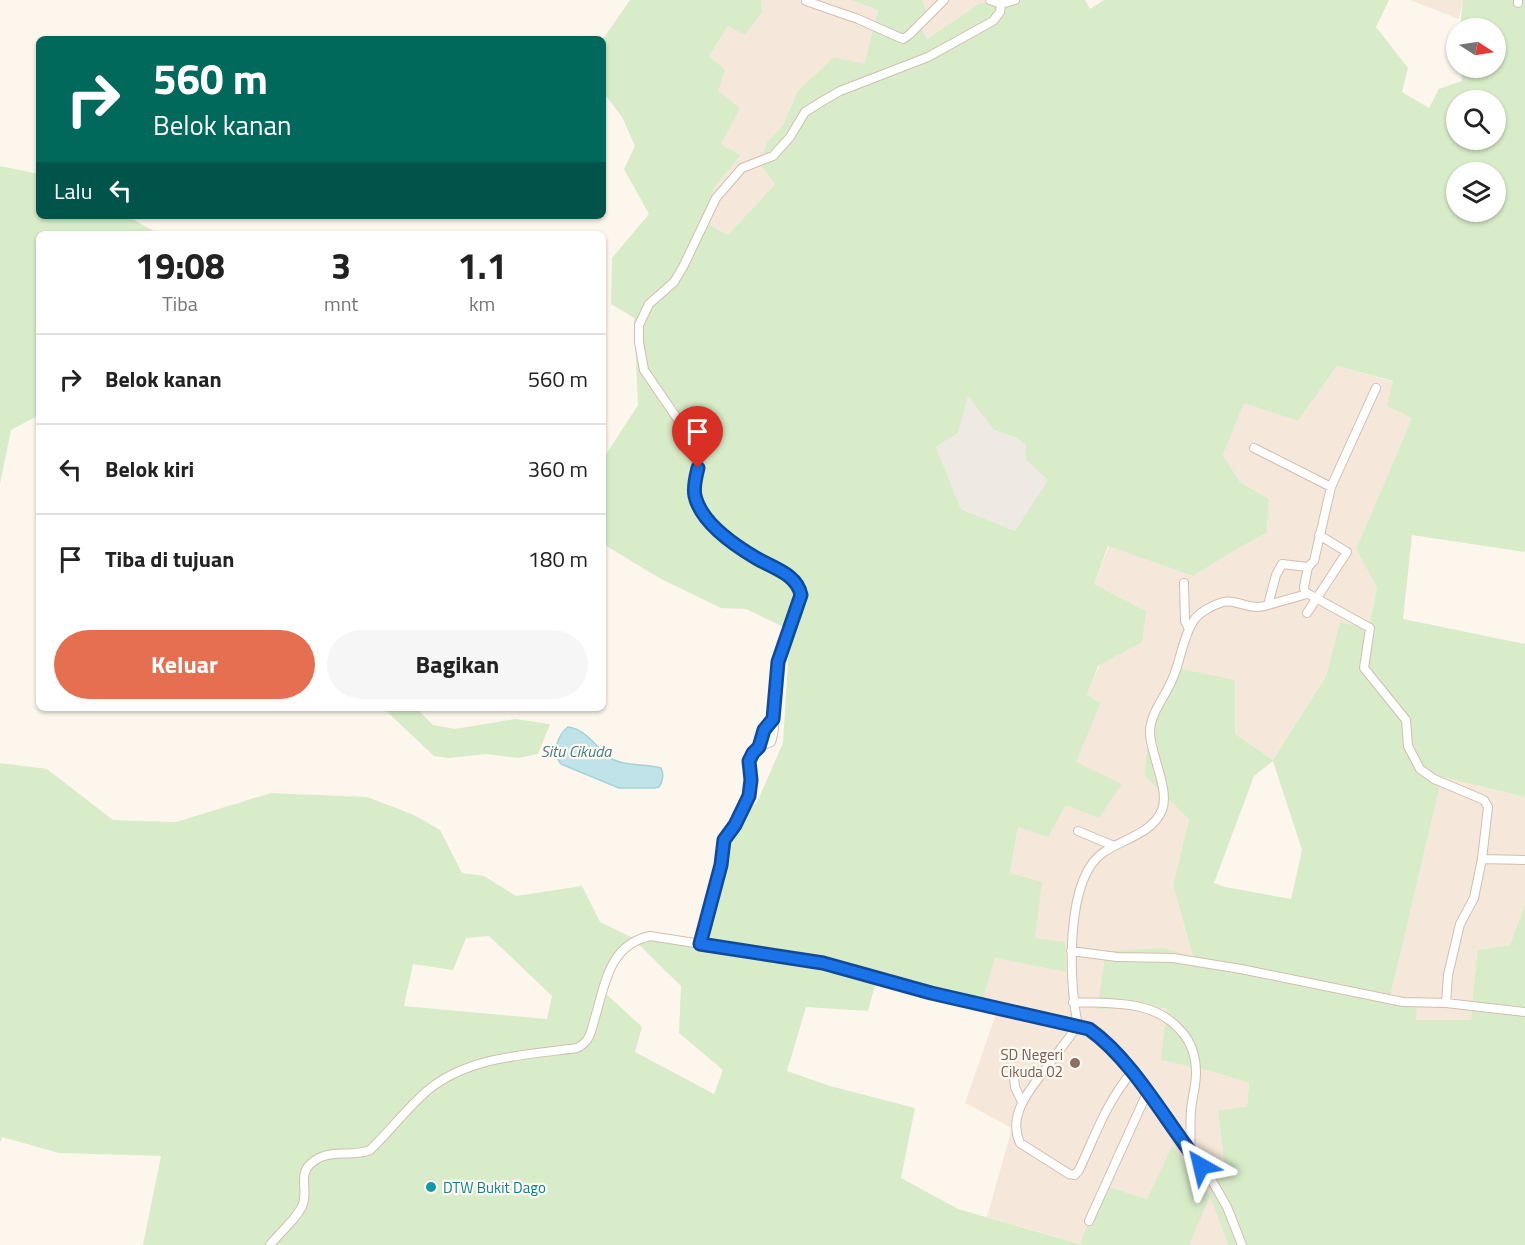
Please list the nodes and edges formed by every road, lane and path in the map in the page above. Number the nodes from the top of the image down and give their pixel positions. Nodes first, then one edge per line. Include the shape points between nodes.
1 (807, 0) edge
2 (944, 0) edge
3 (990, 0) edge
4 (1015, 0) edge
5 (1001, 4) junction
6 (1377, 388) dead end
7 (1254, 448) dead end
8 (1331, 487) junction
9 (1319, 535) junction
10 (1308, 567) junction
11 (1184, 583) dead end
12 (1307, 594) junction
13 (1316, 599) junction
14 (1268, 605) junction
15 (1307, 613) dead end
16 (1189, 629) junction
17 (1078, 831) dead end
18 (1114, 846) junction
19 (1482, 859) junction
20 (1525, 860) edge
21 (700, 944) junction
22 (1071, 951) junction
23 (1073, 1002) junction
24 (1446, 1003) junction
25 (1525, 1012) edge
26 (1078, 1025) junction
27 (1012, 1069) dead end
28 (1132, 1072) junction
29 (1147, 1093) junction
30 (1022, 1102) junction
31 (1190, 1152) junction
32 (1089, 1221) dead end
33 (270, 1245) edge
34 (1242, 1245) edge

1 - 2 street via 903,39
3 - 5 street
4 - 5 street
5 - 21 street via 993,21 928,57 840,91 805,112 773,156 742,168 716,198 674,282 649,304 639,325 644,370 697,451 694,493 698,506 733,542 786,573 800,587 801,595 778,662 775,732 771,742 759,747 749,761 751,780 745,806 724,840
6 - 8 street
7 - 8 street
8 - 9 street
9 - 10 street via 1314,561
9 - 13 street via 1347,552
10 - 12 street via 1304,587
10 - 14 street via 1282,564
11 - 16 street via 1185,621
12 - 13 street
12 - 14 street
13 - 15 street
13 - 19 street via 1370,628 1364,668 1406,720 1408,746 1420,769 1484,800 1488,807
14 - 16 street via 1259,609 1221,602 1197,616
16 - 18 street via 1174,678 1150,726 1162,789 1162,811 1151,826
17 - 18 street
18 - 22 street via 1097,857 1087,874 1074,914
19 - 20 street
19 - 24 street via 1474,898 1460,924
21 - 26 street via 823,963 931,993
21 - 33 street via 650,936 638,938 619,951 613,961 584,1045 503,1057 467,1067 429,1089 370,1149 330,1155 314,1162 303,1177 303,1204
22 - 23 street
22 - 24 street via 1173,958 1403,1002
23 - 26 street
23 - 31 street via 1140,1006 1171,1019 1185,1036 1193,1051 1196,1076
24 - 25 street
26 - 28 street via 1103,1039
26 - 30 street
27 - 30 street
28 - 29 street
28 - 30 street via 1108,1107 1074,1175 1020,1143 1016,1127
29 - 31 street
29 - 32 street
31 - 34 street via 1227,1207

